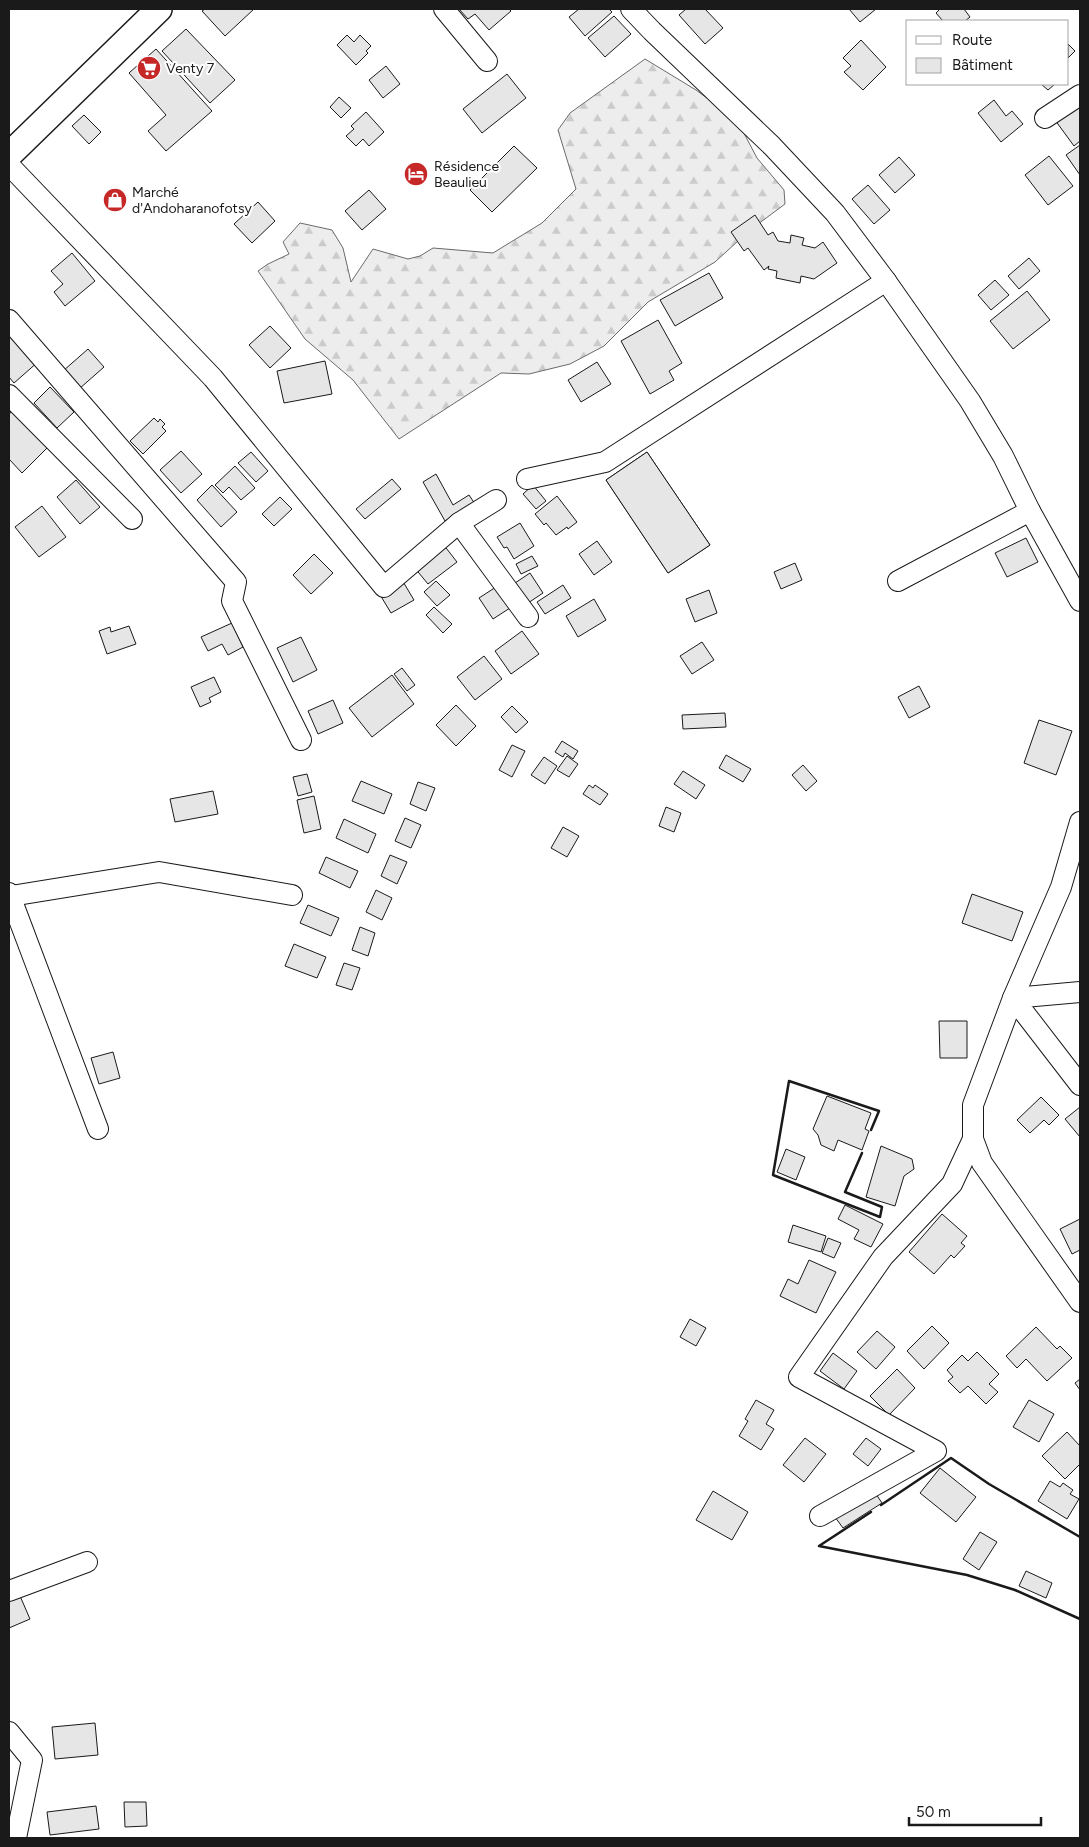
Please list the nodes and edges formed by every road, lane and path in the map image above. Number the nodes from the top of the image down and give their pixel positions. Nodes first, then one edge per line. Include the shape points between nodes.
1 (159, 9) edge
2 (444, 9) edge
3 (631, 9) edge
4 (487, 61) dead end
5 (1080, 95) edge
6 (1045, 118) dead end
7 (9, 155) edge
8 (9, 165) edge
9 (886, 281) junction
10 (9, 320) edge
11 (9, 394) edge
12 (527, 479) dead end
13 (496, 500) dead end
14 (1030, 511) junction
15 (132, 519) dead end
16 (458, 523) junction
17 (898, 581) dead end
18 (1080, 601) edge
19 (528, 617) dead end
20 (301, 740) dead end
21 (1080, 822) edge
22 (10, 895) edge
23 (292, 895) dead end
24 (1080, 992) edge
25 (1013, 998) junction
26 (1080, 1086) edge
27 (98, 1130) dead end
28 (973, 1139) junction
29 (1080, 1302) edge
30 (820, 1516) dead end
31 (87, 1562) dead end
32 (9, 1591) edge
33 (9, 1732) edge
34 (16, 1838) edge

1 - 7 main road
2 - 4 street
3 - 9 street via 835,212
5 - 6 street
8 - 16 street via 214,378 384,587
9 - 12 street via 605,462
9 - 14 street via 970,401 1003,456
10 - 20 street via 236,582 232,601
11 - 15 street
13 - 16 street
14 - 17 street
14 - 18 street
16 - 19 street
21 - 25 street via 1061,887
22 - 23 street via 159,872
22 - 27 street
24 - 25 street
25 - 26 street
25 - 28 street via 973,1105
28 - 29 street via 982,1163
28 - 30 street via 952,1184 883,1257 799,1377 936,1451
31 - 32 street
33 - 34 street via 32,1760

